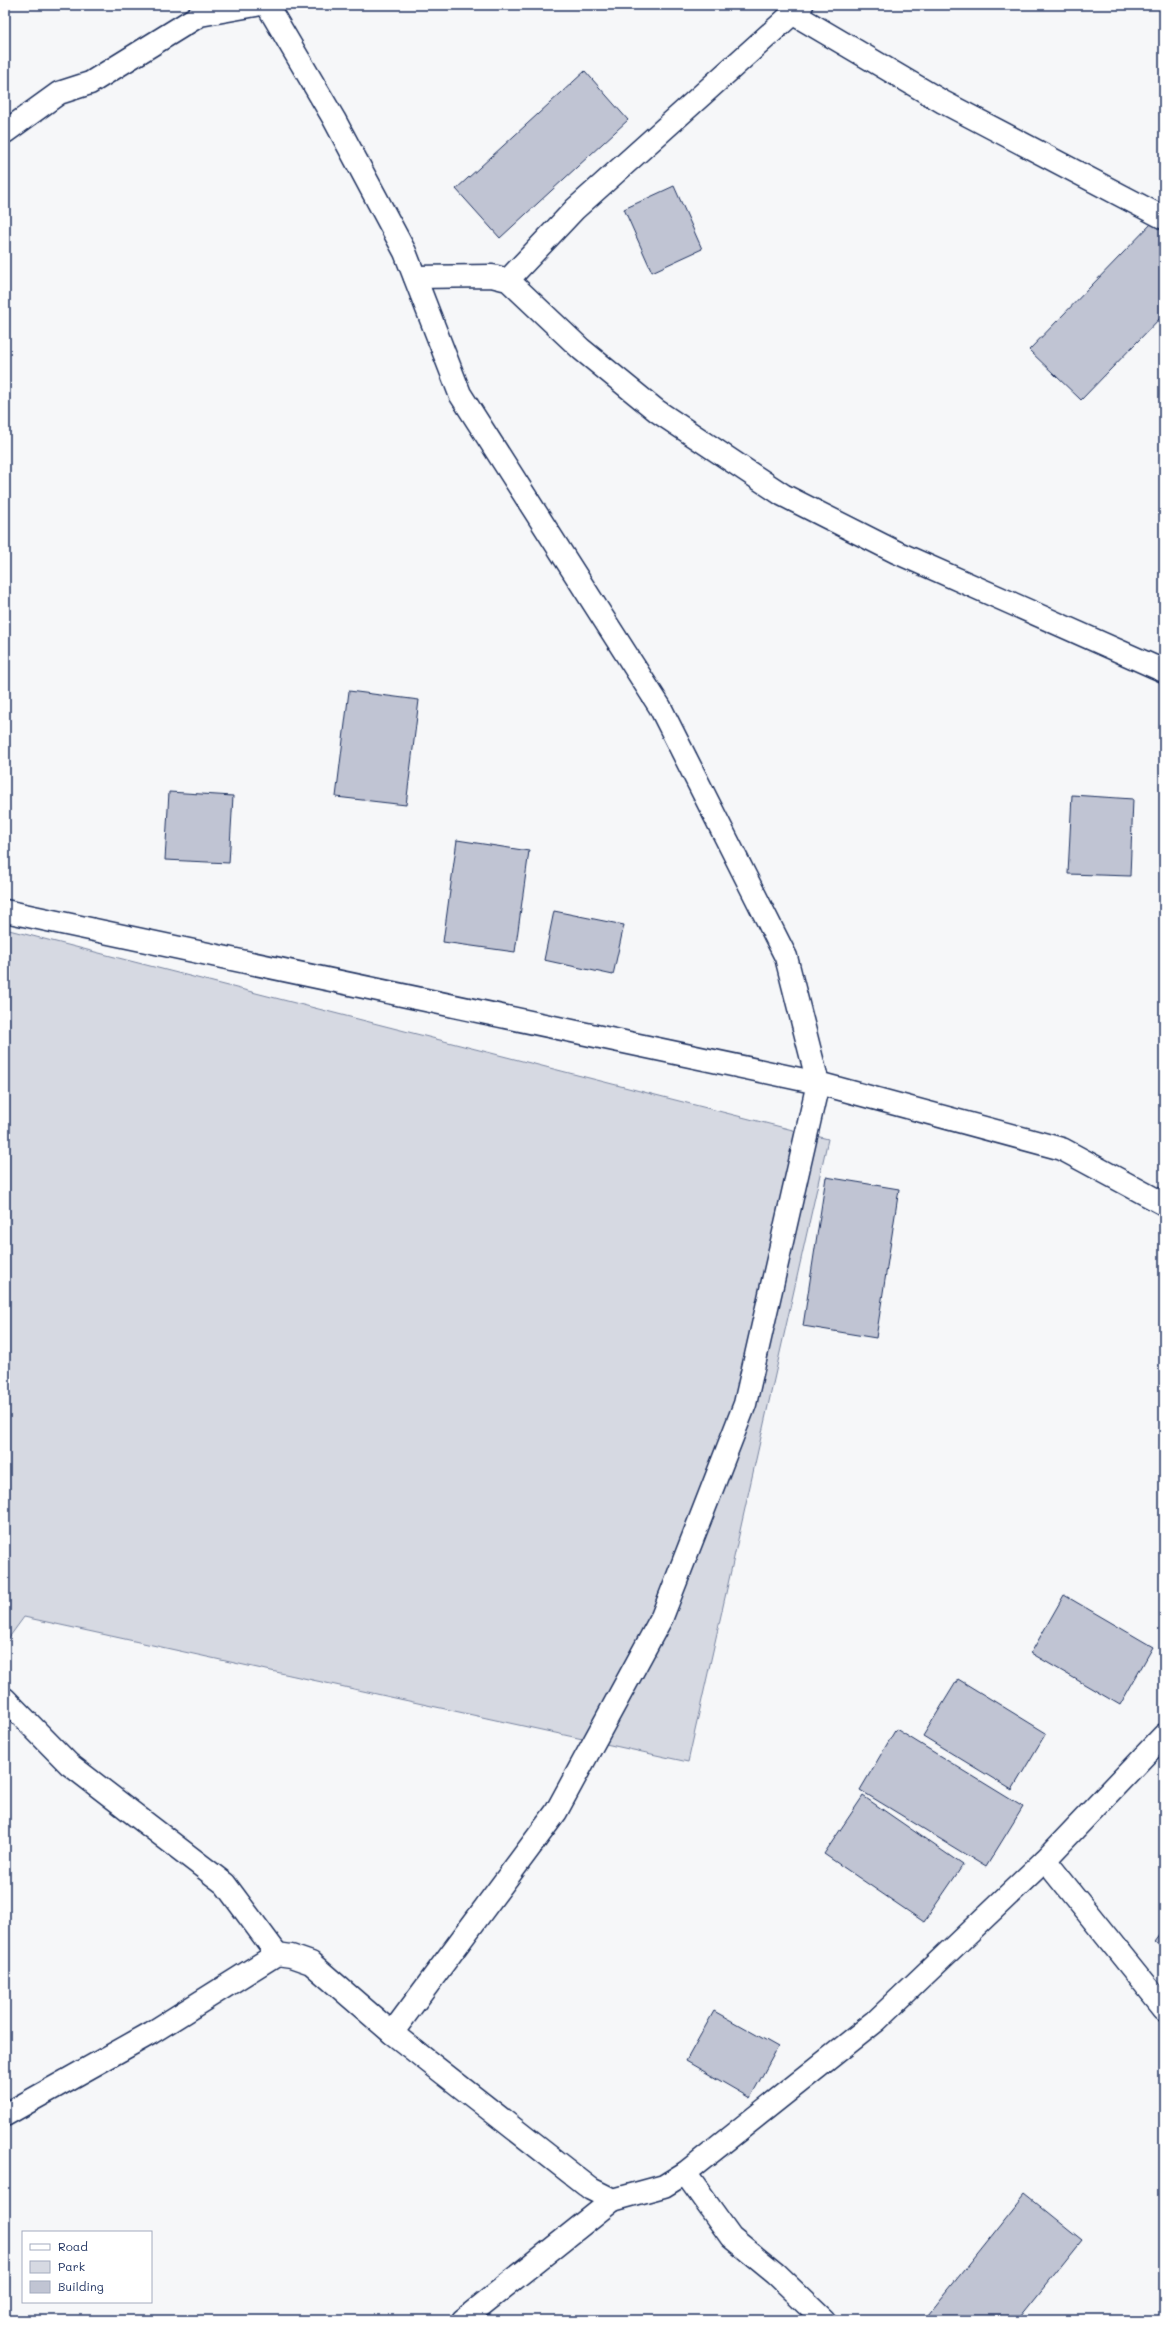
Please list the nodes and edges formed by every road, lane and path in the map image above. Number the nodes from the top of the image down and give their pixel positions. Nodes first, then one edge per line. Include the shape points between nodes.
1 (256, 5) edge
2 (267, 5) edge
3 (797, 9) edge
4 (200, 10) edge
5 (5, 132) edge
6 (1164, 218) edge
7 (415, 277) junction
8 (508, 280) junction
9 (1164, 670) edge
10 (5, 911) edge
11 (818, 1083) junction
12 (1164, 1204) edge
13 (5, 1699) edge
14 (1164, 1735) edge
15 (1044, 1860) junction
16 (277, 1954) junction
17 (1164, 2008) edge
18 (392, 2033) junction
19 (5, 2115) edge
20 (685, 2173) junction
21 (613, 2200) junction
22 (463, 2320) edge
23 (824, 2320) edge

1 - 4 street
2 - 7 street via 334,119 405,252
3 - 6 street via 943,102
3 - 8 street via 575,209
4 - 5 street via 90,83 60,93
7 - 8 street via 492,276
7 - 11 street via 460,394 660,707 786,957
8 - 9 street via 581,349 657,411 783,495 896,552
10 - 11 street
11 - 12 street via 1062,1149
11 - 18 street via 745,1404 662,1617 556,1812
13 - 16 street via 69,1764 225,1884
14 - 15 street
15 - 17 street
15 - 20 street via 876,2021
16 - 18 street via 311,1963
16 - 19 street via 151,2033
18 - 21 street via 591,2189
20 - 21 street via 664,2186
20 - 23 street via 731,2237 776,2274
21 - 22 street

